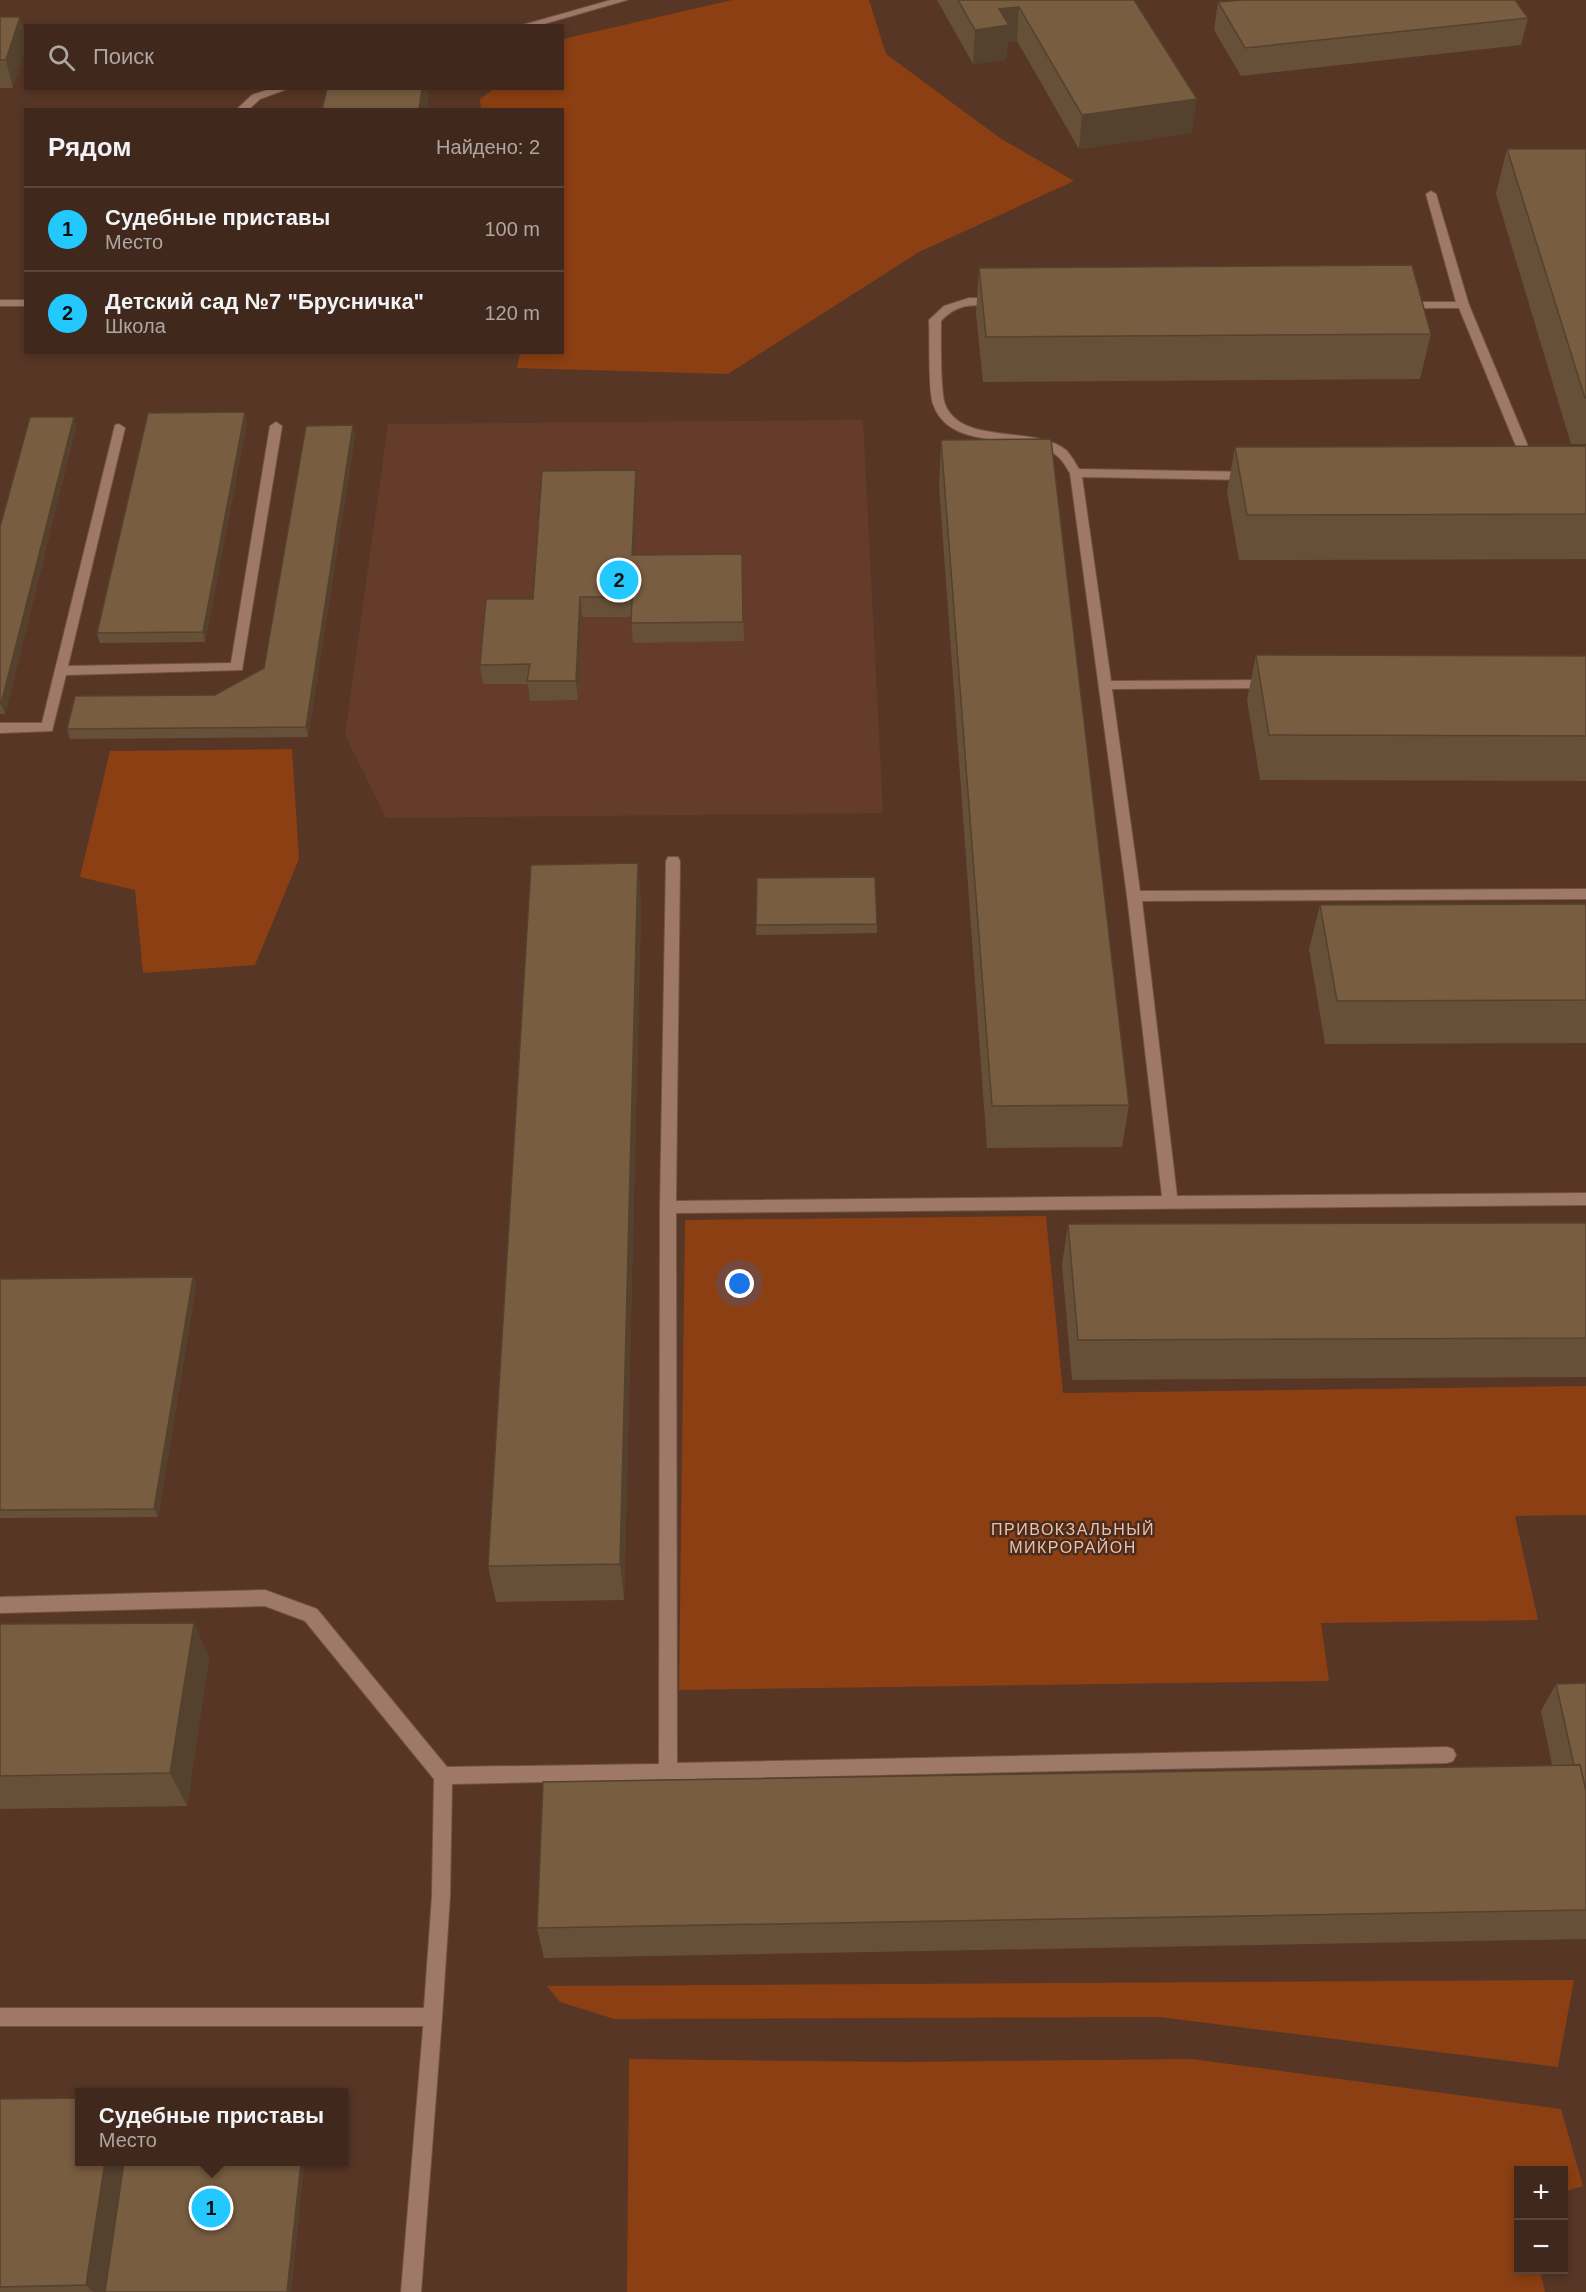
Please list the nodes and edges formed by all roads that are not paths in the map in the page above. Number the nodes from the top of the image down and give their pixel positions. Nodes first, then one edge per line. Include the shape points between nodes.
1 (622, 0) edge
2 (532, 24) edge
3 (279, 90) edge
4 (243, 108) edge
5 (1431, 194) dead end
6 (1007, 301) edge
7 (0, 303) edge
8 (24, 303) edge
9 (1391, 305) edge
10 (1463, 305) junction
11 (276, 426) dead end
12 (119, 429) dead end
13 (1532, 471) edge
14 (1076, 473) junction
15 (1265, 476) edge
16 (60, 671) junction
17 (1280, 684) edge
18 (1104, 685) junction
19 (0, 728) edge
20 (673, 861) dead end
21 (1586, 894) edge
22 (1134, 896) junction
23 (1586, 1198) edge
24 (1170, 1201) junction
25 (668, 1207) junction
26 (0, 1605) edge
27 (1448, 1755) dead end
28 (668, 1772) junction
29 (443, 1776) junction
30 (0, 2017) edge
31 (433, 2017) junction
32 (411, 2292) edge

1 - 2 street
3 - 4 street via 256,97
5 - 10 street
6 - 14 street via 971,301 946,307 934,320 938,403 947,418 966,431 1038,442 1062,453
7 - 8 street
9 - 10 street
10 - 13 street
11 - 16 street via 237,667
12 - 16 street
14 - 15 street
14 - 18 street
16 - 19 street via 47,728
17 - 18 street
18 - 22 street
20 - 25 street
21 - 22 street
22 - 24 street
23 - 24 street
24 - 25 street
25 - 28 street
26 - 29 street via 265,1598 311,1615
27 - 28 street
28 - 29 street
29 - 31 street
30 - 31 street
31 - 32 street

